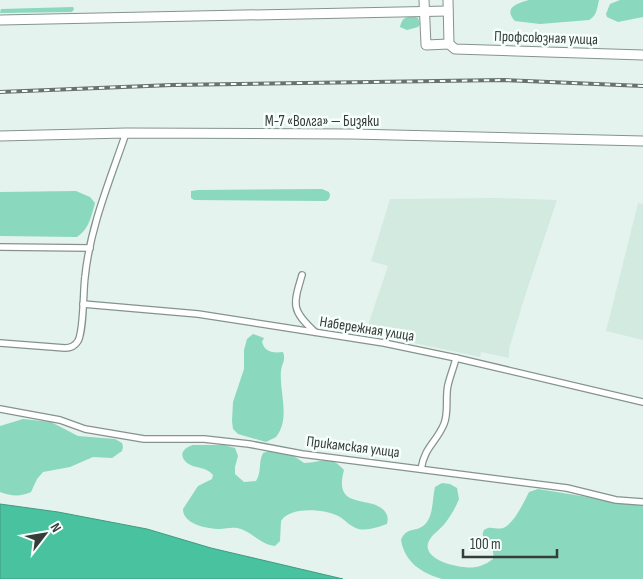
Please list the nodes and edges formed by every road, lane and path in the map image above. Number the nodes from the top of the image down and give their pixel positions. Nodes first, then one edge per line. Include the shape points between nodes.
1 (424, 0) edge
2 (448, 0) edge
3 (448, 11) junction
4 (425, 12) junction
5 (0, 20) edge
6 (449, 44) junction
7 (643, 55) edge
8 (126, 133) junction
9 (0, 136) edge
10 (643, 141) edge
11 (0, 246) edge
12 (90, 248) junction
13 (302, 275) dead end
14 (83, 304) junction
15 (316, 333) junction
16 (0, 343) edge
17 (456, 358) junction
18 (643, 402) edge
19 (0, 409) edge
20 (420, 469) junction
21 (643, 502) edge

1 - 4 main road
2 - 3 main road
3 - 4 main road
3 - 6 main road
4 - 5 main road
4 - 6 main road, Профсоюзная улица via 426,45
6 - 7 main road, Профсоюзная улица via 455,48
8 - 9 main road, М-7 «Волга» — Бизяки
8 - 10 main road, М-7 «Волга» — Бизяки
8 - 12 street via 93,229
11 - 12 street
12 - 14 street
13 - 15 street via 296,307 300,317
14 - 15 street, Набережная улица via 198,314
14 - 16 street via 79,339 72,347
15 - 17 street, Набережная улица
17 - 18 street, Набережная улица
17 - 20 street via 448,385 444,424 423,457
19 - 20 street, Прикамская улица via 144,439 204,439
20 - 21 street, Прикамская улица via 567,488 616,500

